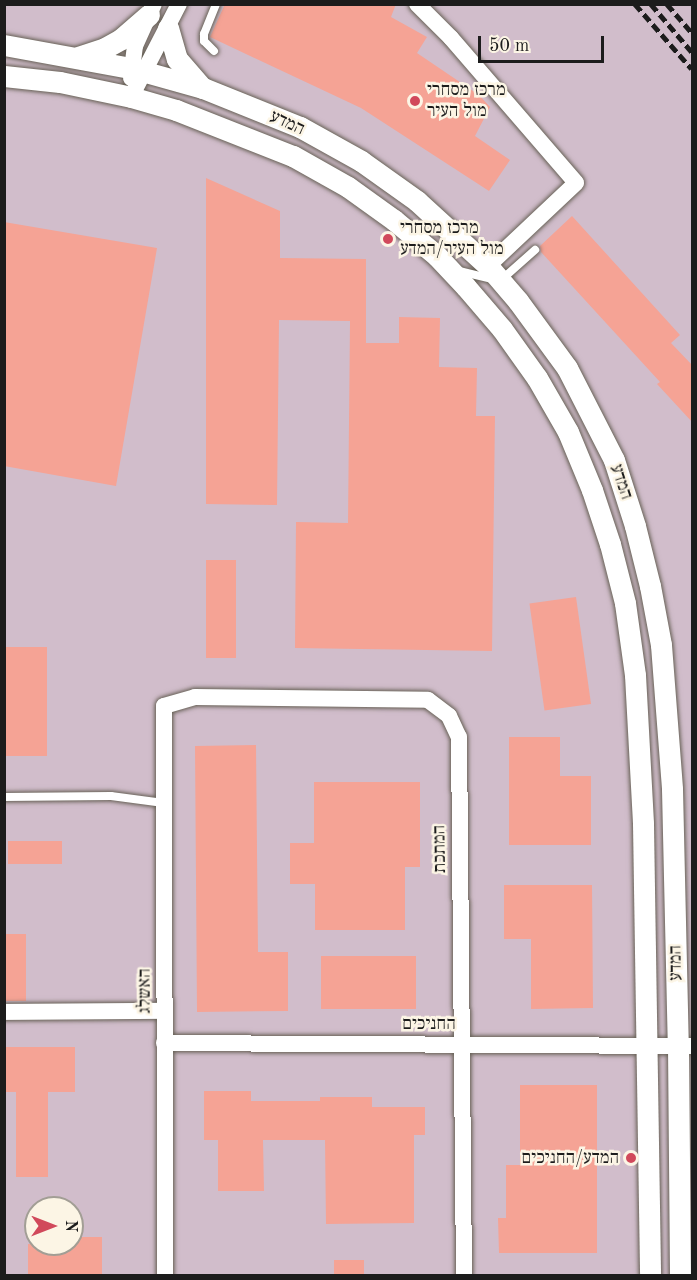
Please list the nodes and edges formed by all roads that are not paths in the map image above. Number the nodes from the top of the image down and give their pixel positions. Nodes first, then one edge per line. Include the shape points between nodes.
1 (180, 4) edge
2 (216, 4) edge
3 (417, 4) edge
4 (152, 10) edge
5 (168, 28) junction
6 (4, 45) edge
7 (214, 51) dead end
8 (78, 57) junction
9 (138, 70) junction
10 (4, 75) edge
11 (203, 88) junction
12 (131, 97) junction
13 (535, 250) dead end
14 (448, 268) junction
15 (494, 274) junction
16 (164, 706) joint
17 (4, 796) edge
18 (164, 803) junction
19 (164, 1011) junction
20 (4, 1012) edge
21 (164, 1043) junction
22 (462, 1044) junction
23 (648, 1046) junction
24 (685, 1046) edge
25 (165, 1275) edge
26 (464, 1275) edge
27 (651, 1275) edge
28 (680, 1275) edge

1 - 5 street
2 - 7 lane via 204,34 204,41
3 - 15 street via 576,183
4 - 8 street via 121,39
4 - 9 street via 135,46
5 - 9 street
5 - 11 street via 177,59
6 - 8 street, המדע
8 - 9 street, המדע
9 - 11 street, המדע
9 - 12 street
10 - 12 street, המדע
11 - 15 street, המדע via 300,127 361,161 417,201
12 - 14 street, המדע via 226,128 293,156 348,187 394,220
13 - 15 lane
14 - 15 lane
14 - 23 street, המדע via 502,329 537,378 568,432 610,544 625,603 635,675
15 - 24 street, המדע via 567,368 590,411 614,460 650,586 661,645 669,734
16 - 18 street, האשלג
16 - 22 street, המתכת via 195,697 428,700 449,716 459,738
17 - 18 lane via 111,796
18 - 19 street, האשלג
19 - 20 street
19 - 21 street, האשלג
21 - 22 street, החניכים
21 - 25 street, האשלג
22 - 23 street, החניכים
22 - 26 street, המתכת
23 - 24 street, החניכים
23 - 27 street, המדע
24 - 28 street, המדע

